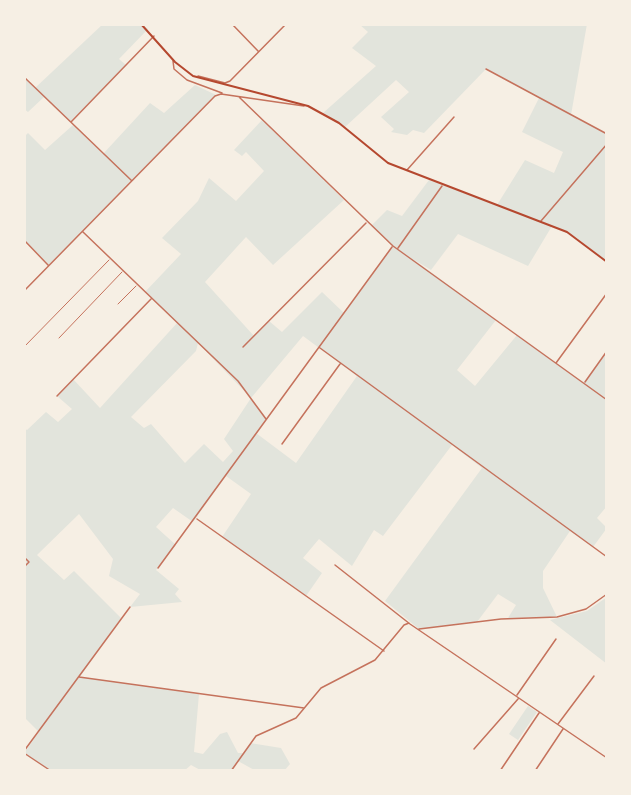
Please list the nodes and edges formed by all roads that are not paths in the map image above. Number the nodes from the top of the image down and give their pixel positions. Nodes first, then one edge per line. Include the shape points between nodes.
1 (141, 24) edge
2 (232, 24) edge
3 (286, 24) edge
4 (154, 36) junction
5 (258, 51) junction
6 (173, 60) junction
7 (486, 69) dead end
8 (24, 77) edge
9 (196, 77) junction
10 (229, 95) junction
11 (239, 97) junction
12 (308, 106) junction
13 (454, 117) dead end
14 (70, 122) junction
15 (607, 134) edge
16 (607, 144) edge
17 (406, 171) junction
18 (132, 181) junction
19 (442, 185) junction
20 (541, 221) junction
21 (367, 222) junction
22 (83, 231) junction
23 (24, 240) edge
24 (393, 246) junction
25 (398, 248) junction
26 (111, 259) junction
27 (607, 262) edge
28 (49, 265) junction
29 (123, 271) junction
30 (138, 285) junction
31 (24, 291) edge
32 (607, 293) edge
33 (152, 298) junction
34 (118, 304) dead end
35 (59, 338) dead end
36 (24, 347) edge
37 (243, 347) dead end
38 (319, 347) junction
39 (607, 351) edge
40 (556, 363) junction
41 (341, 364) junction
42 (584, 383) junction
43 (57, 396) dead end
44 (607, 400) edge
45 (266, 419) junction
46 (282, 444) dead end
47 (196, 519) junction
48 (607, 556) edge
49 (24, 557) edge
50 (335, 565) dead end
51 (24, 567) edge
52 (158, 568) dead end
53 (607, 594) edge
54 (130, 606) dead end
55 (410, 624) junction
56 (419, 629) junction
57 (556, 639) dead end
58 (384, 651) junction
59 (594, 676) dead end
60 (79, 677) junction
61 (517, 697) junction
62 (306, 708) junction
63 (540, 712) junction
64 (558, 724) junction
65 (564, 729) junction
66 (474, 749) dead end
67 (24, 752) edge
68 (607, 758) edge
69 (51, 771) edge
70 (231, 771) edge
71 (500, 771) edge
72 (535, 771) edge

1 - 4 main road
2 - 5 street
3 - 5 street
4 - 6 main road
4 - 14 street
5 - 9 street via 228,82
6 - 9 main road
6 - 10 street via 173,66 187,80
7 - 15 street
8 - 14 street
9 - 12 main road
10 - 11 street
10 - 18 street via 213,97
11 - 12 street
11 - 21 street
12 - 17 main road via 339,123 381,159
13 - 17 street
14 - 18 street
16 - 20 street
17 - 19 main road
18 - 22 street
19 - 20 main road
19 - 25 street
20 - 27 main road via 577,238
21 - 24 street
21 - 37 street
22 - 26 street
22 - 28 street
23 - 28 street
24 - 25 street
24 - 38 street
25 - 40 street
26 - 29 street
26 - 36 lane
28 - 31 street
29 - 30 street
29 - 35 lane
30 - 33 street
30 - 34 lane
32 - 40 street
33 - 43 street
33 - 45 street via 238,381
38 - 41 street
38 - 45 street
39 - 42 street
40 - 42 street
41 - 46 street
41 - 48 street
42 - 44 street
45 - 47 street
47 - 52 street
47 - 58 street
49 - 51 street via 29,562
50 - 55 street
53 - 56 street via 586,609 555,617
54 - 60 street
55 - 56 street
55 - 58 street via 405,624
56 - 61 street
57 - 61 street
58 - 62 street via 370,663 323,686
59 - 64 street
60 - 62 street
60 - 67 street
61 - 63 street
61 - 66 street
62 - 70 street via 295,719 256,736
63 - 64 street
63 - 71 street
64 - 65 street
65 - 68 street
65 - 72 street
67 - 69 street

